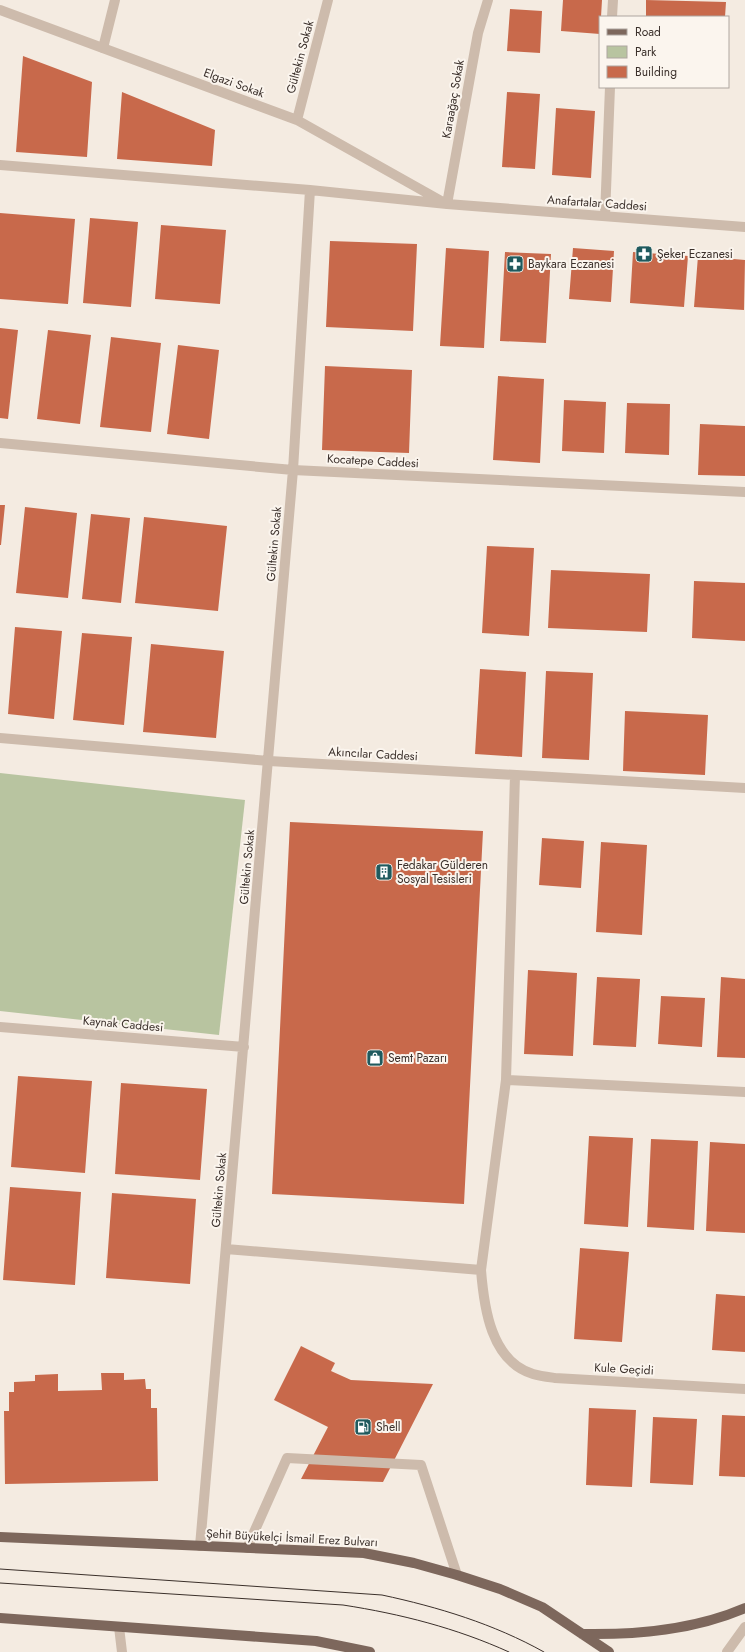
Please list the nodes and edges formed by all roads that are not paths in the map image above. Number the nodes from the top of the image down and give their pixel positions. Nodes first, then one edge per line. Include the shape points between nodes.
1 (115, 0) edge
2 (328, 0) edge
3 (488, 0) edge
4 (613, 0) edge
5 (0, 10) edge
6 (612, 16) edge
7 (103, 48) junction
8 (610, 88) edge
9 (297, 120) junction
10 (0, 165) edge
11 (310, 190) junction
12 (447, 204) junction
13 (604, 216) junction
14 (745, 227) edge
15 (0, 443) edge
16 (293, 470) junction
17 (745, 492) edge
18 (0, 738) edge
19 (269, 761) junction
20 (515, 775) junction
21 (745, 788) edge
22 (0, 1027) edge
23 (244, 1047) junction
24 (506, 1080) junction
25 (745, 1092) edge
26 (226, 1249) junction
27 (480, 1270) junction
28 (745, 1389) edge
29 (0, 1537) edge
30 (200, 1546) junction
31 (247, 1548) junction
32 (458, 1575) junction
33 (745, 1608) edge
34 (0, 1618) edge
35 (119, 1627) junction
36 (745, 1627) edge
37 (582, 1634) junction
38 (316, 1641) junction
39 (122, 1652) edge
40 (338, 1652) edge
41 (370, 1652) edge
42 (609, 1652) edge
43 (726, 1652) edge

1 - 7 street
2 - 9 street, Gültekin Sokak
3 - 12 street, Karaağaç Sokak via 478,33
4 - 6 street
5 - 7 street, Elgazi Sokak
7 - 9 street, Elgazi Sokak
8 - 13 street
9 - 12 street, Elgazi Sokak
10 - 11 street, Anafartalar Caddesi
11 - 12 street, Anafartalar Caddesi
11 - 16 street, Gültekin Sokak
12 - 13 street, Anafartalar Caddesi
13 - 14 street, Anafartalar Caddesi
15 - 16 street, Kocatepe Caddesi
16 - 17 street, Kocatepe Caddesi
16 - 19 street, Gültekin Sokak
18 - 19 street, Akıncılar Caddesi
19 - 20 street, Akıncılar Caddesi
19 - 23 street, Gültekin Sokak
20 - 21 street, Akıncılar Caddesi
20 - 24 street
22 - 23 street, Kaynak Caddesi
23 - 26 street, Gültekin Sokak
24 - 25 street
24 - 27 street
26 - 27 street
26 - 30 street, Gültekin Sokak
27 - 28 street, Kule Geçidi via 483,1298 498,1344 518,1367 533,1374 555,1378
29 - 30 main road, Şehit Büyükelçi İsmail Erez Bulvarı
30 - 31 main road, Şehit Büyükelçi İsmail Erez Bulvarı
31 - 32 main road, Şehit Büyükelçi İsmail Erez Bulvarı via 364,1553
31 - 32 street via 287,1458 421,1465
32 - 37 main road, Şehit Büyükelçi İsmail Erez Bulvarı via 542,1607
33 - 37 main road via 708,1621 677,1628 614,1635
34 - 35 main road
35 - 38 main road
35 - 39 street
36 - 43 street
37 - 42 main road, Şehit Büyükelçi İsmail Erez Bulvarı
38 - 40 main road
38 - 41 main road

